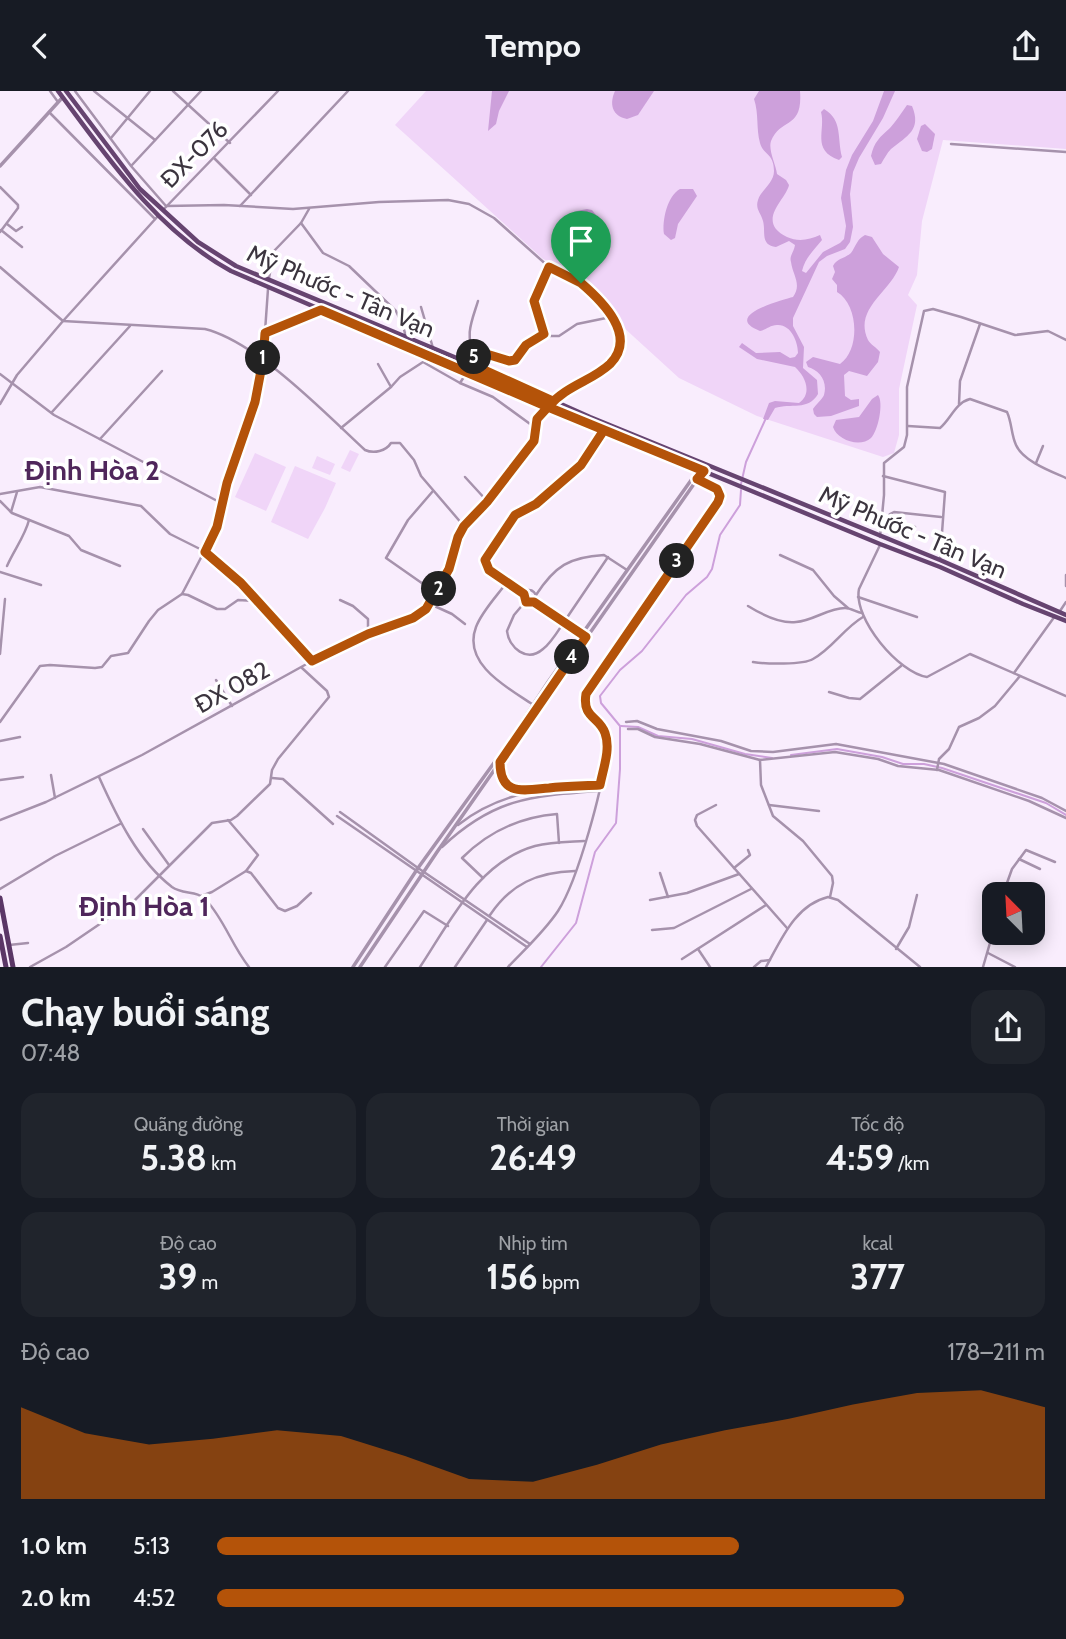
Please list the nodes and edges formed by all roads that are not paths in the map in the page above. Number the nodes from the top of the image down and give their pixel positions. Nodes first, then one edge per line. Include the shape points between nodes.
1 (50, 91) edge
2 (58, 91) edge
3 (75, 91) edge
4 (94, 91) edge
5 (107, 91) edge
6 (150, 91) edge
7 (173, 91) edge
8 (201, 91) edge
9 (278, 91) edge
10 (348, 91) edge
11 (66, 93) edge
12 (102, 98) junction
13 (58, 102) junction
14 (187, 106) junction
15 (49, 113) junction
16 (127, 118) junction
17 (111, 138) junction
18 (155, 140) junction
19 (230, 143) junction
20 (951, 144) dead end
21 (1066, 152) edge
22 (214, 158) junction
23 (0, 166) edge
24 (131, 166) junction
25 (0, 187) edge
26 (251, 195) junction
27 (240, 206) junction
28 (164, 208) junction
29 (309, 209) junction
30 (157, 217) junction
31 (301, 223) junction
32 (7, 224) junction
33 (22, 227) dead end
34 (1, 231) edge
35 (22, 247) dead end
36 (0, 267) edge
37 (549, 267) junction
38 (269, 281) junction
39 (268, 289) junction
40 (478, 302) dead end
41 (421, 307) dead end
42 (321, 310) junction
43 (612, 316) junction
44 (62, 321) junction
45 (980, 323) junction
46 (130, 326) junction
47 (265, 333) junction
48 (542, 336) junction
49 (406, 337) junction
50 (1066, 340) edge
51 (433, 348) junction
52 (418, 351) junction
53 (476, 353) junction
54 (263, 360) junction
55 (423, 362) junction
56 (378, 364) dead end
57 (471, 364) junction
58 (162, 371) dead end
59 (467, 372) junction
60 (0, 374) edge
61 (12, 383) junction
62 (460, 383) junction
63 (391, 387) junction
64 (553, 401) junction
65 (0, 404) edge
66 (959, 404) junction
67 (548, 407) junction
68 (51, 413) junction
69 (908, 426) junction
70 (341, 428) junction
71 (537, 429) junction
72 (604, 430) junction
73 (100, 439) junction
74 (1043, 446) dead end
75 (1036, 463) junction
76 (701, 470) junction
77 (883, 476) junction
78 (464, 477) dead end
79 (1066, 478) edge
80 (697, 479) junction
81 (18, 491) junction
82 (433, 491) junction
83 (0, 493) edge
84 (0, 501) edge
85 (488, 501) junction
86 (223, 504) junction
87 (11, 512) junction
88 (881, 517) junction
89 (941, 517) junction
90 (887, 519) junction
91 (29, 520) junction
92 (464, 526) junction
93 (915, 527) dead end
94 (880, 537) junction
95 (880, 544) junction
96 (647, 547) junction
97 (205, 552) junction
98 (780, 555) dead end
99 (608, 557) junction
100 (940, 560) junction
101 (7, 566) dead end
102 (120, 566) dead end
103 (627, 570) junction
104 (0, 572) edge
105 (1066, 575) edge
106 (507, 582) junction
107 (41, 585) dead end
108 (1066, 586) edge
109 (182, 594) junction
110 (437, 594) junction
111 (524, 594) junction
112 (536, 595) junction
113 (858, 597) junction
114 (5, 599) dead end
115 (340, 600) dead end
116 (258, 601) junction
117 (526, 602) junction
118 (534, 602) junction
119 (1066, 602) edge
120 (430, 604) junction
121 (748, 606) dead end
122 (848, 608) junction
123 (1059, 612) junction
124 (862, 615) junction
125 (1066, 615) edge
126 (917, 617) dead end
127 (1055, 617) junction
128 (1066, 621) edge
129 (564, 622) junction
130 (465, 624) dead end
131 (368, 634) junction
132 (584, 636) junction
133 (0, 654) edge
134 (312, 661) junction
135 (753, 662) dead end
136 (901, 666) junction
137 (302, 668) junction
138 (1014, 673) junction
139 (1020, 676) junction
140 (216, 680) dead end
141 (829, 692) dead end
142 (1066, 696) edge
143 (232, 706) junction
144 (534, 706) junction
145 (0, 722) edge
146 (626, 722) dead end
147 (628, 729) dead end
148 (20, 737) dead end
149 (0, 741) edge
150 (760, 760) junction
151 (500, 762) junction
152 (938, 763) junction
153 (937, 770) junction
154 (51, 775) dead end
155 (99, 776) junction
156 (23, 777) dead end
157 (272, 778) junction
158 (0, 780) edge
159 (600, 785) junction
160 (528, 791) junction
161 (598, 791) junction
162 (55, 798) junction
163 (716, 805) dead end
164 (769, 805) junction
165 (819, 811) dead end
166 (1066, 811) edge
167 (339, 814) dead end
168 (1066, 818) edge
169 (0, 820) edge
170 (228, 820) junction
171 (122, 824) junction
172 (333, 824) dead end
173 (455, 827) junction
174 (143, 829) dead end
175 (584, 841) junction
176 (559, 843) junction
177 (748, 850) dead end
178 (438, 852) junction
179 (1019, 859) junction
180 (1055, 862) dead end
181 (170, 865) junction
182 (734, 868) junction
183 (1040, 869) dead end
184 (417, 870) junction
185 (246, 871) junction
186 (575, 871) junction
187 (660, 873) dead end
188 (423, 874) junction
189 (739, 874) junction
190 (160, 875) junction
191 (483, 878) junction
192 (1007, 882) edge
193 (0, 889) edge
194 (751, 889) junction
195 (311, 893) dead end
196 (917, 895) dead end
197 (201, 896) junction
198 (668, 897) junction
199 (830, 897) junction
200 (0, 898) edge
201 (466, 899) junction
202 (650, 901) dead end
203 (463, 904) junction
204 (766, 905) junction
205 (488, 918) junction
206 (448, 926) junction
207 (787, 928) junction
208 (652, 930) dead end
209 (0, 936) edge
210 (28, 943) dead end
211 (9, 945) junction
212 (990, 945) edge
213 (529, 946) junction
214 (698, 949) junction
215 (896, 949) junction
216 (988, 953) junction
217 (682, 959) dead end
218 (770, 961) junction
219 (4, 966) edge
220 (13, 967) edge
221 (30, 967) edge
222 (249, 967) edge
223 (354, 967) edge
224 (360, 967) edge
225 (385, 967) edge
226 (420, 967) edge
227 (455, 967) edge
228 (508, 967) edge
229 (710, 967) edge
230 (754, 967) edge
231 (766, 967) edge
232 (920, 967) edge
233 (983, 967) edge
234 (1015, 967) edge

1 - 13 street
2 - 11 main road, Mỹ Phước - Tân Vạn
3 - 17 street
4 - 12 street
5 - 12 street
6 - 16 street
7 - 14 street
8 - 14 street
9 - 19 street, ĐX-076
10 - 26 street
11 - 13 street
11 - 28 main road, Mỹ Phước - Tân Vạn via 140,189
11 - 30 main road, Mỹ Phước - Tân Vạn via 121,174
12 - 16 street
13 - 15 street
14 - 18 street
14 - 19 street
15 - 23 street
15 - 30 street
16 - 17 street
16 - 18 street
17 - 24 street
18 - 24 street
19 - 22 street, ĐX-076
20 - 21 street
22 - 26 street
22 - 28 street, ĐX-076
24 - 28 street
25 - 32 street via 18,205
26 - 27 street
27 - 28 street
27 - 29 street
28 - 38 main road, Mỹ Phước - Tân Vạn via 213,253
29 - 31 street
29 - 37 street via 379,202 464,203 489,215
30 - 39 main road, Mỹ Phước - Tân Vạn via 215,262
30 - 44 street
31 - 38 street via 274,251
31 - 49 street via 323,253 349,266 396,311
32 - 33 street via 16,231
32 - 34 street
34 - 35 street
36 - 44 street
37 - 43 street via 581,283
37 - 48 street via 534,301
38 - 49 main road, Mỹ Phước - Tân Vạn
39 - 42 main road, Mỹ Phước - Tân Vạn
39 - 47 street
40 - 53 street via 470,332
41 - 51 street
42 - 47 street
42 - 52 main road, Mỹ Phước - Tân Vạn
43 - 48 street via 577,324 559,336
43 - 64 street, ĐX 082 via 620,333 619,351 610,364
44 - 46 street
44 - 61 street
45 - 50 street via 1015,335 1048,331
45 - 66 street via 960,381
45 - 69 street via 933,309 924,311 907,387
46 - 54 street via 213,331
46 - 68 street
47 - 54 street
48 - 53 street via 512,361
49 - 51 main road, Mỹ Phước - Tân Vạn
51 - 57 main road, Mỹ Phước - Tân Vạn
52 - 55 street
52 - 59 main road, Mỹ Phước - Tân Vạn
53 - 57 street
54 - 70 street
54 - 86 street via 255,402
55 - 62 street
55 - 63 street
56 - 63 street
57 - 64 main road, Mỹ Phước - Tân Vạn
58 - 73 street
59 - 62 street
59 - 67 main road, Mỹ Phước - Tân Vạn
60 - 61 street
61 - 65 street
61 - 68 street
62 - 71 street via 493,397
63 - 70 street
64 - 67 street, ĐX 082
64 - 94 main road, Mỹ Phước - Tân Vạn
66 - 69 street via 940,428
66 - 75 street via 970,399 1007,412 1016,447
67 - 71 street, ĐX 082 via 537,419
67 - 72 main road, Mỹ Phước - Tân Vạn
68 - 73 street
69 - 77 street via 904,447 885,460
70 - 82 street via 369,452 400,443
71 - 85 street, ĐX 082 via 534,441
72 - 76 main road, Mỹ Phước - Tân Vạn
72 - 106 street via 581,465 536,504 515,515 487,557 486,566
73 - 86 street
74 - 75 street
75 - 79 street
76 - 80 street
76 - 95 main road, Mỹ Phước - Tân Vạn
76 - 96 street
77 - 88 street
77 - 89 street via 944,492
78 - 85 street
80 - 96 street
80 - 159 street via 717,489 718,502 586,694 587,712 606,737
81 - 83 street
81 - 87 street
81 - 97 street via 40,487 141,506 170,534
82 - 92 street
82 - 110 street via 408,520 386,558
84 - 87 street
85 - 92 street, ĐX 082
86 - 97 street
87 - 91 street
88 - 90 street
88 - 94 street
89 - 90 street via 894,512
89 - 100 street
90 - 93 street
91 - 101 street
91 - 102 street via 69,536 81,550
92 - 110 street, ĐX 082
94 - 100 main road, Mỹ Phước - Tân Vạn
95 - 113 street
95 - 127 main road, Mỹ Phước - Tân Vạn
96 - 103 street
96 - 132 street
97 - 109 street
97 - 116 street
98 - 122 street via 813,570
99 - 103 street
99 - 112 street via 592,555 560,566
99 - 129 street
100 - 123 main road, Mỹ Phước - Tân Vạn
103 - 132 street
104 - 107 street
105 - 108 street
106 - 111 street
106 - 144 street via 478,623 475,645 489,674
109 - 116 street via 221,610 238,600
109 - 145 street via 158,610 128,653 111,656 102,667 40,666
110 - 120 street, ĐX 082
111 - 112 street via 530,590
111 - 117 street
112 - 118 street
113 - 124 street
113 - 126 street
114 - 133 street
115 - 131 street via 368,619
116 - 134 street
117 - 118 street
117 - 129 street via 507,627 509,642 520,653 540,652
118 - 129 street
119 - 123 street
120 - 130 street
120 - 131 street, ĐX 082 via 413,618
121 - 122 street via 796,622
122 - 124 street
123 - 125 main road, Mỹ Phước - Tân Vạn
124 - 135 street via 811,660
124 - 136 street
127 - 128 main road, Mỹ Phước - Tân Vạn
127 - 138 street
129 - 132 street
131 - 134 street, ĐX 082
132 - 144 street
132 - 151 street
134 - 137 street, ĐX 082
136 - 138 street via 927,677 970,654
136 - 141 street via 860,699
137 - 143 street, ĐX 082
137 - 157 street via 329,697 278,759
138 - 139 street
139 - 142 street
139 - 152 street via 995,706 959,727
140 - 143 street
143 - 155 street, ĐX 082
144 - 184 street
146 - 152 street via 751,751 836,744
147 - 150 street
148 - 149 street
150 - 153 street via 835,752
150 - 164 street via 761,785
151 - 160 street via 507,785
151 - 173 street
152 - 153 street
152 - 166 street via 1042,798
153 - 168 street
154 - 162 street
155 - 162 street, ĐX 082
155 - 171 street
156 - 158 street
157 - 170 street
157 - 172 street via 283,779
159 - 160 street
159 - 161 street
160 - 173 street via 492,803
161 - 175 street
161 - 178 street via 512,802 471,823
162 - 169 street, ĐX 082
163 - 182 street via 695,820
164 - 165 street
164 - 199 street via 776,819 803,841 832,876
167 - 184 street
170 - 181 street via 212,823
170 - 185 street via 258,855
171 - 190 street via 151,869
171 - 193 street
173 - 178 street
174 - 181 street
175 - 176 street
175 - 186 street
176 - 191 street via 520,851
176 - 191 street via 557,814 505,827 462,858
177 - 182 street via 749,856
178 - 188 street
179 - 180 street via 1027,849
179 - 183 street
179 - 192 street
181 - 190 street
182 - 189 street
184 - 188 street
184 - 223 street
185 - 195 street via 285,911
185 - 197 street
186 - 205 street via 524,881
186 - 213 street via 557,912
187 - 198 street
188 - 201 street
188 - 203 street
188 - 224 street
189 - 194 street
189 - 198 street
190 - 197 street via 181,893
190 - 221 street via 124,907
191 - 201 street
194 - 204 street
194 - 208 street via 674,928
196 - 215 street via 909,927
197 - 222 street via 217,913
198 - 202 street
199 - 207 street via 810,905
199 - 215 street
200 - 211 highway
201 - 203 street
201 - 205 street
203 - 205 street
203 - 206 street
204 - 207 street
204 - 214 street
205 - 213 street
205 - 227 street
206 - 225 street via 424,911
206 - 226 street
207 - 218 street
209 - 219 highway
210 - 211 street
211 - 220 highway
212 - 216 street
213 - 228 street
214 - 217 street
214 - 229 street
215 - 232 street
216 - 233 street
216 - 234 street
218 - 230 street
218 - 231 street

